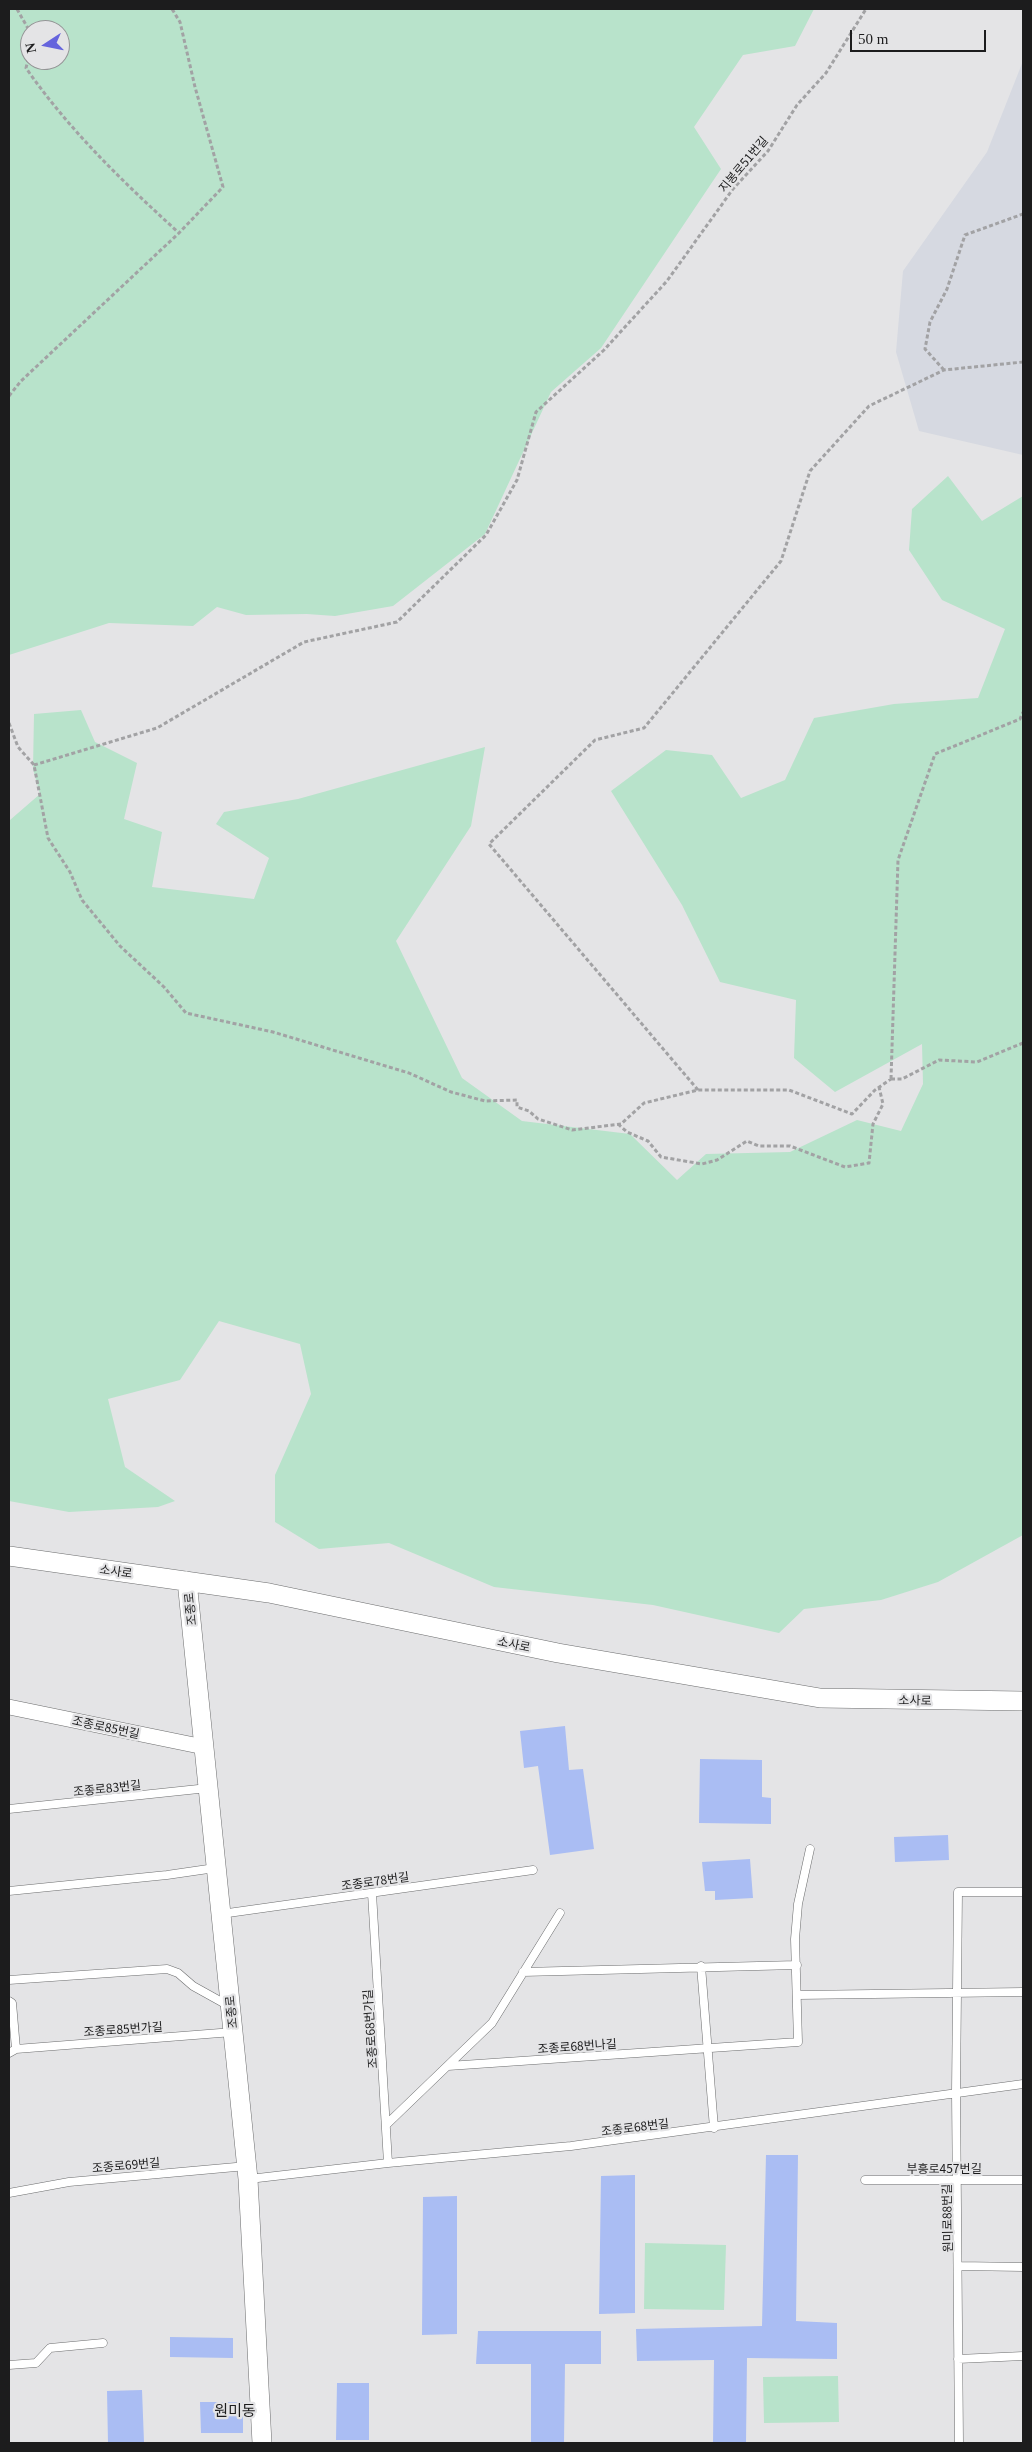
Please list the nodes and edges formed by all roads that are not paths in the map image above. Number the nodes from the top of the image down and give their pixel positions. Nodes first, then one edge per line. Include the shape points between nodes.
1 (9, 1556) edge
2 (187, 1581) junction
3 (1023, 1702) edge
4 (9, 1707) edge
5 (204, 1747) junction
6 (208, 1788) junction
7 (9, 1810) edge
8 (810, 1849) dead end
9 (216, 1868) junction
10 (533, 1870) dead end
11 (9, 1891) edge
12 (1023, 1892) edge
13 (372, 1893) junction
14 (560, 1913) dead end
15 (221, 1914) junction
16 (797, 1965) junction
17 (701, 1966) junction
18 (523, 1972) junction
19 (9, 1980) edge
20 (1023, 1992) edge
21 (957, 1993) junction
22 (798, 1995) junction
23 (9, 2001) edge
24 (230, 2006) junction
25 (233, 2032) junction
26 (708, 2048) junction
27 (12, 2051) edge
28 (448, 2066) junction
29 (1023, 2084) edge
30 (956, 2092) junction
31 (387, 2124) junction
32 (714, 2128) junction
33 (388, 2163) junction
34 (247, 2173) junction
35 (957, 2178) junction
36 (865, 2180) dead end
37 (1023, 2180) edge
38 (9, 2193) edge
39 (959, 2266) junction
40 (1023, 2268) edge
41 (103, 2343) dead end
42 (1023, 2356) edge
43 (958, 2359) junction
44 (9, 2365) edge
45 (262, 2443) edge
46 (959, 2443) edge

1 - 2 street, 소사로
2 - 3 street, 소사로 via 269,1593 558,1653 820,1698
2 - 5 street, 조종로
4 - 5 street, 조종로85번길
5 - 6 street, 조종로
6 - 7 lane, 조종로83번길
6 - 9 street, 조종로
8 - 16 lane, 조종로68번나길 via 798,1904
9 - 11 lane
9 - 15 street, 조종로
10 - 13 lane, 조종로78번길
12 - 21 lane, 원미로88번길 via 958,1892
13 - 15 lane, 조종로78번길
13 - 31 lane, 조종로68번가길
14 - 18 lane
15 - 24 street, 조종로
16 - 17 lane
16 - 22 lane, 조종로68번나길
17 - 18 lane
17 - 26 lane
18 - 28 lane via 492,2023
19 - 24 lane via 167,1969
20 - 21 lane
21 - 22 lane
21 - 30 lane, 원미로88번길
22 - 26 lane, 조종로68번나길 via 798,2042
23 - 27 lane, 조종로85번가길 via 12,2003
24 - 25 street, 조종로
25 - 27 lane, 조종로85번가길
25 - 34 street, 조종로
26 - 28 lane, 조종로68번나길
26 - 32 lane
28 - 31 lane
29 - 30 lane, 조종로68번길
30 - 32 lane, 조종로68번길
30 - 35 lane, 원미로88번길
31 - 33 lane, 조종로68번가길
32 - 33 lane, 조종로68번길 via 572,2146
33 - 34 lane, 조종로68번길
34 - 38 lane, 조종로69번길 via 69,2182
34 - 45 street, 조종로
35 - 36 lane, 부흥로457번길
35 - 37 lane, 부흥로457번길
35 - 39 lane, 원미로88번길
39 - 40 lane
39 - 43 lane, 원미로88번길
41 - 44 lane via 50,2348 36,2363
42 - 43 lane
43 - 46 lane, 원미로88번길

